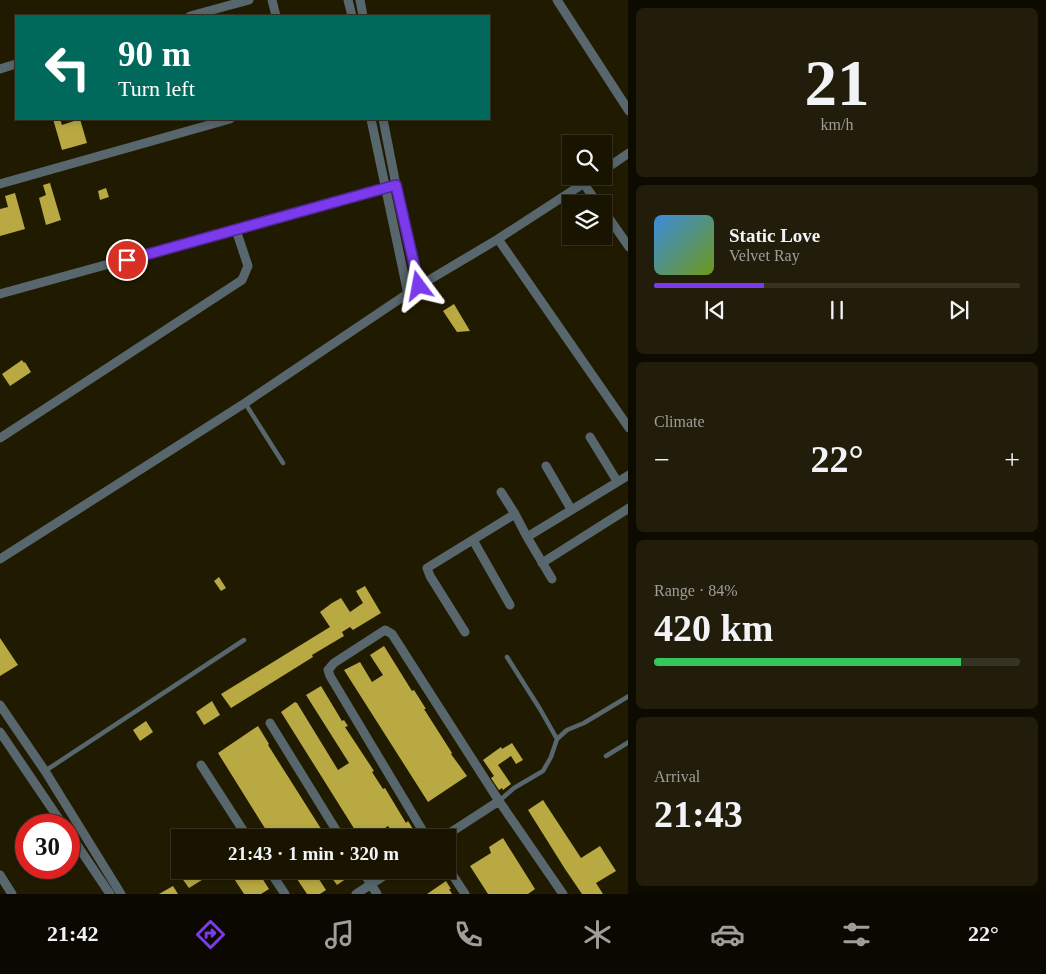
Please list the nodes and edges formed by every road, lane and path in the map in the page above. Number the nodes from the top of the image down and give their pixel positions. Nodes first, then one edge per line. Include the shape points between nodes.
1 (249, 0) edge
2 (272, 0) edge
3 (348, 0) edge
4 (360, 0) edge
5 (557, 0) edge
6 (194, 15) edge
7 (276, 15) edge
8 (352, 15) edge
9 (363, 15) edge
10 (15, 64) edge
11 (0, 69) edge
12 (628, 111) edge
13 (226, 120) edge
14 (371, 120) edge
15 (383, 120) edge
16 (628, 152) edge
17 (612, 164) edge
18 (0, 184) edge
19 (396, 185) junction
20 (582, 185) edge
21 (385, 188) junction
22 (612, 223) edge
23 (236, 230) junction
24 (498, 239) junction
25 (628, 247) edge
26 (419, 286) junction
27 (0, 294) edge
28 (408, 294) junction
29 (245, 403) junction
30 (628, 428) edge
31 (590, 437) dead end
32 (0, 438) edge
33 (283, 463) dead end
34 (546, 466) dead end
35 (628, 475) edge
36 (618, 481) junction
37 (501, 492) dead end
38 (628, 508) edge
39 (571, 509) junction
40 (515, 514) junction
41 (527, 537) junction
42 (473, 540) junction
43 (0, 559) edge
44 (542, 563) junction
45 (552, 579) dead end
46 (510, 605) dead end
47 (464, 632) dead end
48 (244, 640) dead end
49 (507, 657) dead end
50 (628, 696) edge
51 (0, 706) edge
52 (270, 723) dead end
53 (0, 732) edge
54 (557, 739) junction
55 (628, 742) edge
56 (606, 756) dead end
57 (201, 766) dead end
58 (45, 771) junction
59 (499, 801) junction
60 (56, 814) edge
61 (242, 829) edge
62 (336, 829) edge
63 (422, 829) edge
64 (456, 829) edge
65 (80, 851) edge
66 (0, 875) edge
67 (275, 879) edge
68 (368, 879) edge
69 (379, 879) edge
70 (455, 879) edge
71 (371, 884) junction
72 (106, 892) edge
73 (12, 894) edge
74 (121, 894) edge
75 (285, 894) edge
76 (356, 894) edge
77 (377, 894) edge
78 (465, 894) edge
79 (562, 894) edge

1 - 6 street
2 - 7 street
3 - 8 street
4 - 9 street
5 - 12 street
10 - 11 street
13 - 18 street
14 - 21 street
15 - 19 street
16 - 17 street
19 - 21 street
19 - 26 street
20 - 24 street
21 - 23 street
21 - 28 street
22 - 25 street
23 - 27 street
23 - 32 street via 248,266 242,280
24 - 26 street
24 - 30 street
26 - 28 street
28 - 29 street
29 - 33 lane
29 - 43 street
31 - 36 street
34 - 39 street
35 - 36 street
36 - 39 street
37 - 40 street
38 - 44 street
39 - 41 street
40 - 41 street
40 - 42 street
41 - 44 street
42 - 46 street
42 - 47 street via 427,568
44 - 45 street
48 - 58 lane
49 - 54 lane
50 - 54 lane via 567,730
51 - 58 street
52 - 62 street
53 - 60 street
54 - 59 lane via 543,770
55 - 56 lane
57 - 61 street
58 - 74 street
59 - 63 street via 392,634 384,630 328,670
59 - 64 street
59 - 79 street
65 - 72 street
66 - 73 street
67 - 75 street
68 - 71 street
69 - 71 street
70 - 78 street
71 - 76 street
71 - 77 street

